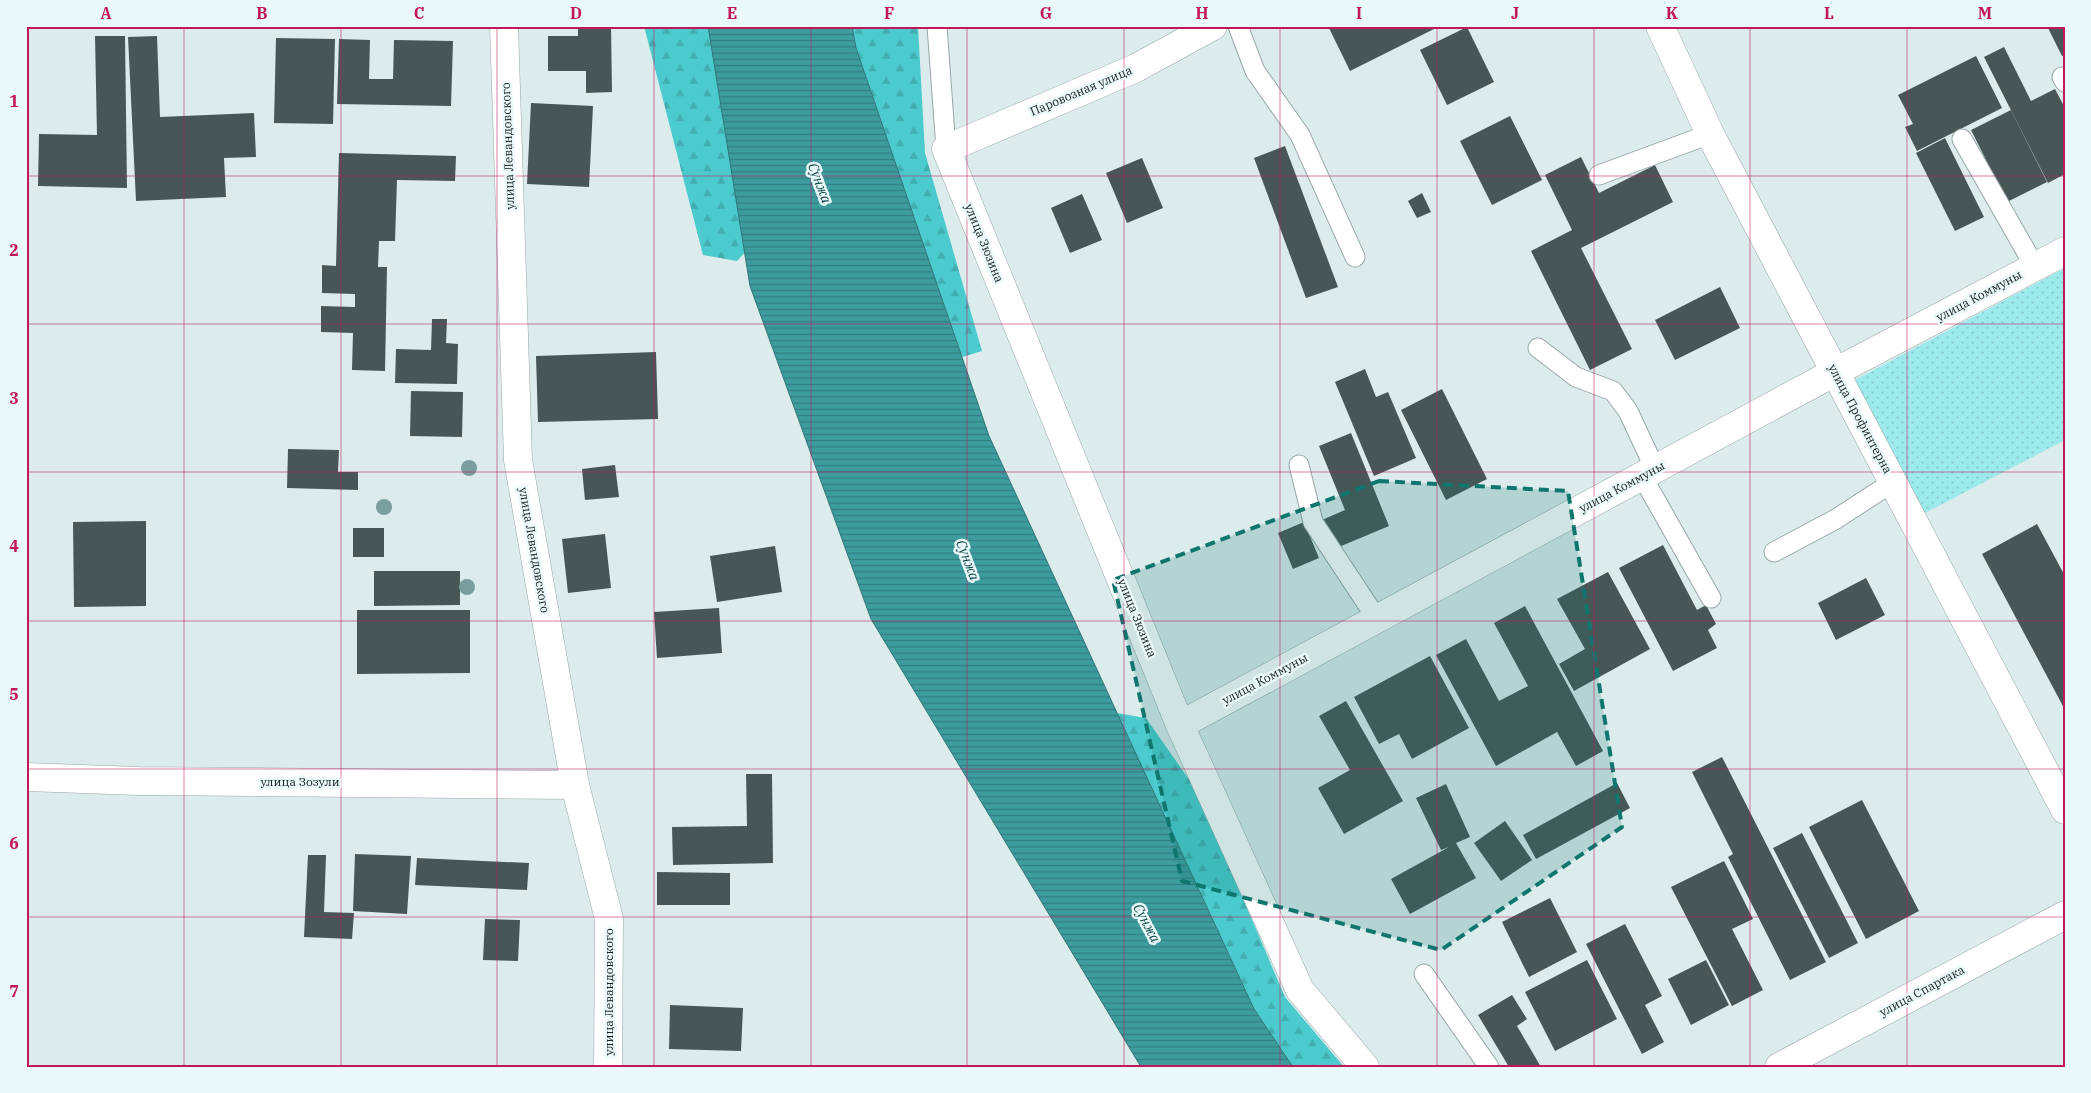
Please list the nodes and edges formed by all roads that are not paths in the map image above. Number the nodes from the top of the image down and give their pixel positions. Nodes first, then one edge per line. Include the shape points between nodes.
1 (504, 26) edge
2 (938, 26) edge
3 (1213, 26) edge
4 (1238, 26) edge
5 (1660, 26) edge
6 (1710, 134) junction
7 (1962, 139) dead end
8 (946, 149) junction
9 (1599, 175) dead end
10 (2065, 251) edge
11 (1354, 257) dead end
12 (2035, 267) junction
13 (1538, 348) dead end
14 (1835, 372) junction
15 (1299, 465) dead end
16 (1648, 473) junction
17 (1893, 482) junction
18 (1774, 552) dead end
19 (1711, 598) dead end
20 (1377, 619) junction
21 (1180, 725) junction
22 (26, 777) edge
23 (575, 785) junction
24 (2065, 810) edge
25 (2065, 916) edge
26 (1424, 974) dead end
27 (608, 1067) edge
28 (1365, 1067) edge
29 (1489, 1067) edge
30 (1779, 1067) edge

1 - 23 street, улица Левандовского via 518,460
2 - 8 lane
3 - 8 street, Паровозная улица via 1136,68
4 - 11 lane via 1255,71 1300,135
5 - 6 street, улица Профинтерна
6 - 9 lane
6 - 14 street, улица Профинтерна
7 - 12 lane
8 - 21 street, улица Зюзина
10 - 12 street, улица Коммуны
12 - 14 street, улица Коммуны
13 - 16 lane via 1576,377 1613,391 1628,411
14 - 16 street, улица Коммуны
14 - 17 street, улица Профинтерна
15 - 20 lane via 1312,522
16 - 19 lane
16 - 20 street, улица Коммуны
17 - 18 lane via 1836,520
17 - 24 street, улица Профинтерна
20 - 21 street, улица Коммуны
21 - 28 street, улица Зюзина via 1300,990
22 - 23 street, улица Зозули
23 - 27 street, улица Левандовского via 609,919
25 - 30 street, улица Спартака
26 - 29 lane

